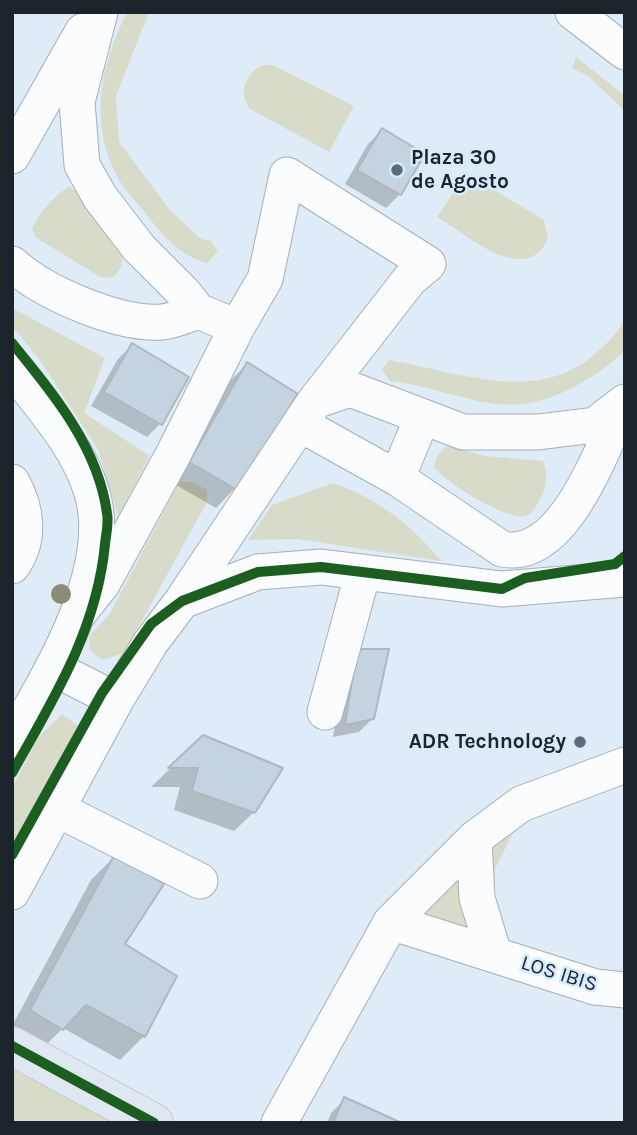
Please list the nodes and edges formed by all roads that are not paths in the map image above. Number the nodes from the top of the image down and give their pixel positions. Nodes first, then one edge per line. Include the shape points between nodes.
1 (93, 12) edge
2 (100, 12) edge
3 (573, 12) edge
4 (625, 51) edge
5 (12, 156) edge
6 (12, 264) edge
7 (198, 311) junction
8 (236, 327) junction
9 (14, 374) edge
10 (625, 402) edge
11 (307, 413) junction
12 (422, 418) junction
13 (397, 478) junction
14 (12, 482) edge
15 (12, 566) edge
16 (363, 572) junction
17 (625, 579) edge
18 (181, 601) junction
19 (79, 613) junction
20 (53, 668) junction
21 (116, 700) junction
22 (325, 712) dead end
23 (12, 740) edge
24 (625, 765) edge
25 (57, 809) junction
26 (474, 839) junction
27 (200, 881) dead end
28 (12, 892) edge
29 (391, 922) junction
30 (494, 954) junction
31 (625, 989) edge
32 (12, 1046) edge
33 (154, 1123) edge
34 (279, 1123) edge

1 - 5 street
2 - 7 street via 77,102 82,165 139,248
3 - 4 street
6 - 7 street via 38,284 134,320 163,322
7 - 8 street
8 - 11 street via 265,279 287,175 428,264 410,279
8 - 19 street via 173,455 108,572
9 - 19 street via 58,428 93,494 93,560
10 - 12 street via 595,425 538,432 463,432
10 - 13 street via 575,504 554,532 534,547 516,552 502,549
11 - 12 street via 350,389
11 - 13 street
11 - 18 street
12 - 13 street
14 - 15 street via 26,528 24,550
16 - 17 street via 502,589
16 - 18 street via 321,568 258,572
16 - 22 street
18 - 21 street
19 - 20 street
20 - 21 street
20 - 23 street
21 - 25 street
24 - 26 street via 521,804
25 - 27 street
25 - 28 street
26 - 29 street
26 - 30 street, LOS IBIS via 477,898
29 - 30 street, LOS IBIS
29 - 34 street
30 - 31 street, LOS IBIS via 595,988
32 - 33 main road

